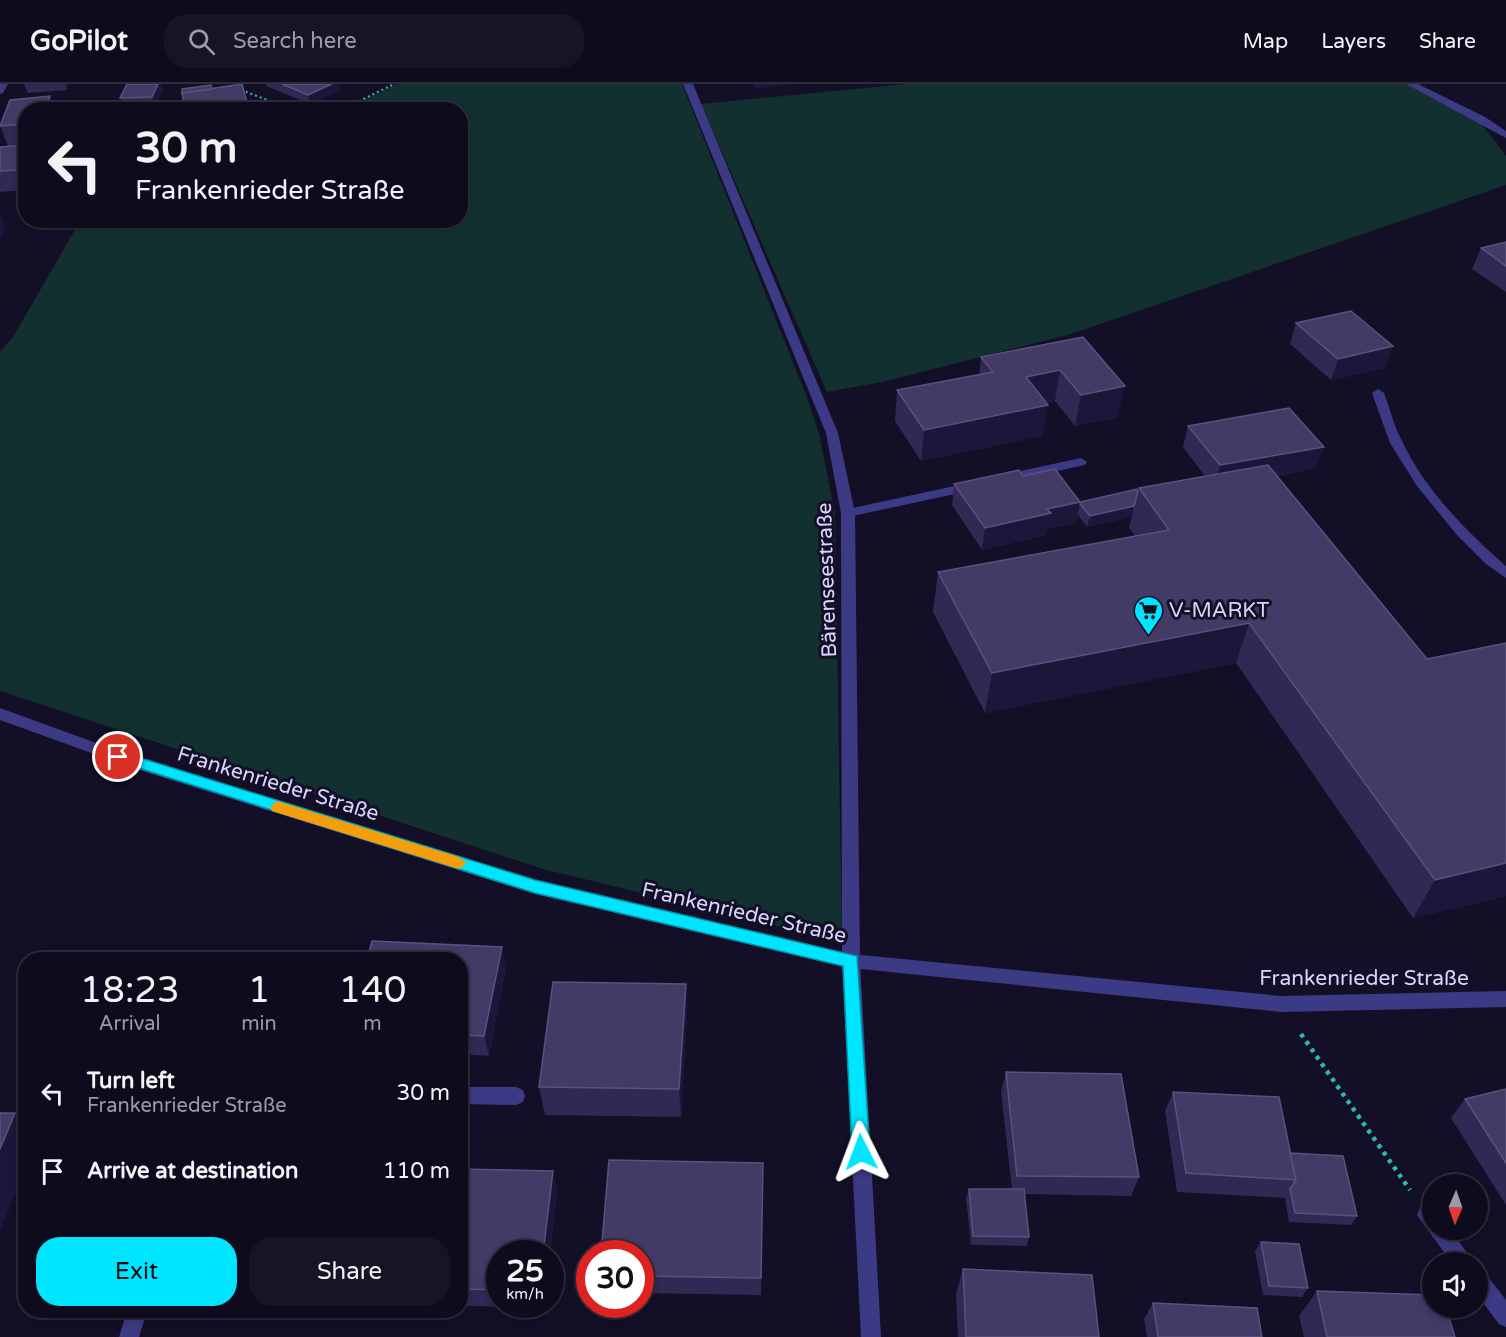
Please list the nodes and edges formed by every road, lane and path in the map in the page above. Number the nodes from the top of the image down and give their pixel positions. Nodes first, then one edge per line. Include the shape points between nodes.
1 (3, 84) edge
2 (394, 84) edge
3 (688, 84) edge
4 (1411, 84) edge
5 (241, 90) edge
6 (0, 91) edge
7 (273, 102) edge
8 (357, 102) edge
9 (1506, 135) edge
10 (1378, 393) dead end
11 (1082, 462) dead end
12 (848, 513) junction
13 (1506, 573) edge
14 (0, 714) edge
15 (851, 961) junction
16 (1506, 999) edge
17 (1281, 1004) junction
18 (468, 1095) edge
19 (516, 1096) dead end
20 (1422, 1206) edge
21 (1447, 1240) edge
22 (1456, 1252) edge
23 (1488, 1293) edge
24 (1506, 1317) edge
25 (135, 1318) edge
26 (129, 1337) edge
27 (871, 1337) edge

1 - 6 street
2 - 8 path
3 - 12 street, Bärenseestraße via 832,433
4 - 9 street
5 - 7 path
10 - 13 street via 1398,447 1416,478
11 - 12 street
12 - 15 street, Bärenseestraße
14 - 15 street, Frankenrieder Straße via 138,764 535,886
15 - 17 street, Frankenrieder Straße
15 - 27 street, Bärenseestraße
16 - 17 street, Frankenrieder Straße
17 - 20 path
18 - 19 street
21 - 22 street
23 - 24 street
25 - 26 street

